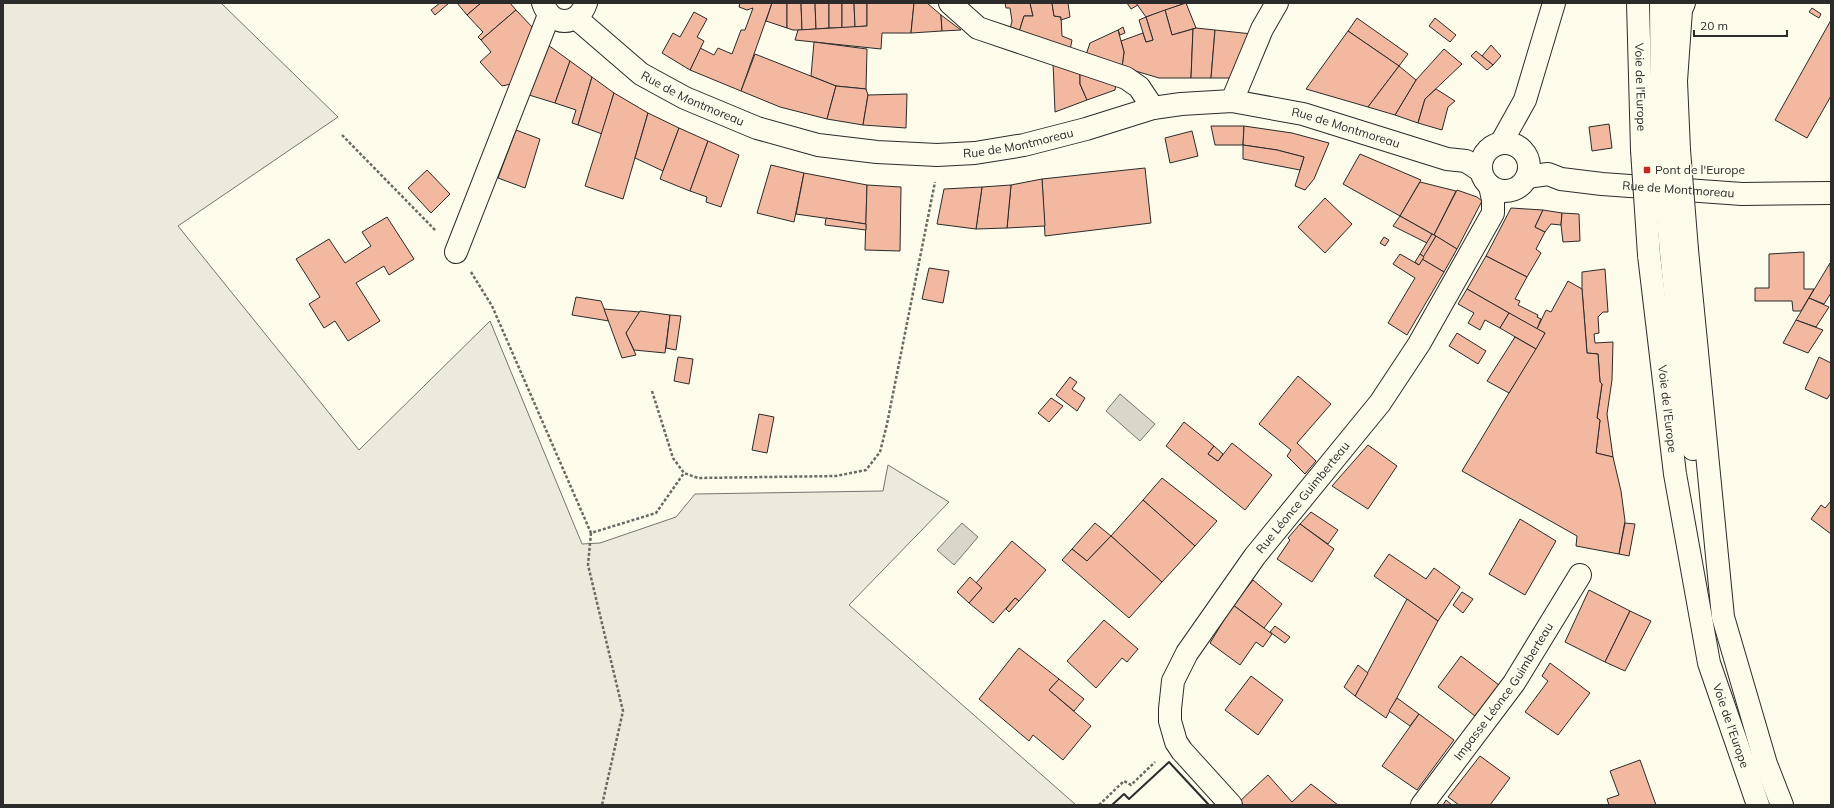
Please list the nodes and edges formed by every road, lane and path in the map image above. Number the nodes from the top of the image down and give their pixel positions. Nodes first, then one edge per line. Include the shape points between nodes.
1 (950, 3) edge
2 (1276, 3) edge
3 (1554, 3) edge
4 (1638, 3) edge
5 (1661, 3) edge
6 (1684, 3) edge
7 (546, 9) edge
8 (581, 10) edge
9 (1232, 101) junction
10 (1153, 108) junction
11 (342, 136) dead end
12 (1501, 143) junction
13 (1661, 151) junction
14 (937, 155) junction
15 (1527, 176) junction
16 (1486, 178) junction
17 (1831, 194) edge
18 (456, 252) junction
19 (652, 391) dead end
20 (684, 473) junction
21 (591, 533) junction
22 (1580, 574) dead end
23 (1176, 742) junction
24 (602, 805) edge
25 (1099, 805) edge
26 (1231, 805) edge
27 (1422, 805) edge
28 (1758, 805) edge
29 (1782, 805) edge

1 - 10 main road via 978,28 1126,78 1139,87
2 - 9 main road via 1262,28
3 - 12 main road via 1525,100
4 - 13 main road, Voie de l'Europe
5 - 13 main road
6 - 13 main road via 1681,10 1676,81
7 - 8 main road, Rue de Montmoreau via 562,21 569,21
7 - 18 main road
8 - 14 main road, Rue de Montmoreau via 641,74 685,98 749,125 818,145 877,152
9 - 10 main road, Rue de Montmoreau
9 - 16 main road, Rue de Montmoreau via 1303,114 1447,159 1466,161
10 - 14 main road, Rue de Montmoreau via 1024,145 975,153
11 - 18 path
12 - 15 main road via 1516,145 1522,149 1529,162
12 - 16 main road via 1488,150 1481,164
13 - 28 main road, Voie de l'Europe, bridge via 1649,255 1675,474 1709,663
13 - 29 main road, Voie de l'Europe, bridge via 1679,251 1689,430 1723,618 1766,764
14 - 20 path via 935,182 887,424 880,452 866,470 836,476 698,478
15 - 16 main road via 1524,183 1511,191 1496,190
15 - 17 main road, Rue de Montmoreau via 1548,174 1561,179 1602,184 1742,194
16 - 23 main road, Rue Léonce Guimberteau via 1493,200 1493,213 1406,364 1356,435 1255,556 1187,653 1173,681 1170,721
18 - 21 path via 463,258 492,306
19 - 20 path via 673,458
20 - 21 path via 656,513
21 - 24 path via 588,565 623,711
22 - 27 main road, Impasse Léonce Guimberteau via 1514,683
23 - 25 path via 1131,785 1124,781
23 - 26 main road, Rue Léonce Guimberteau

